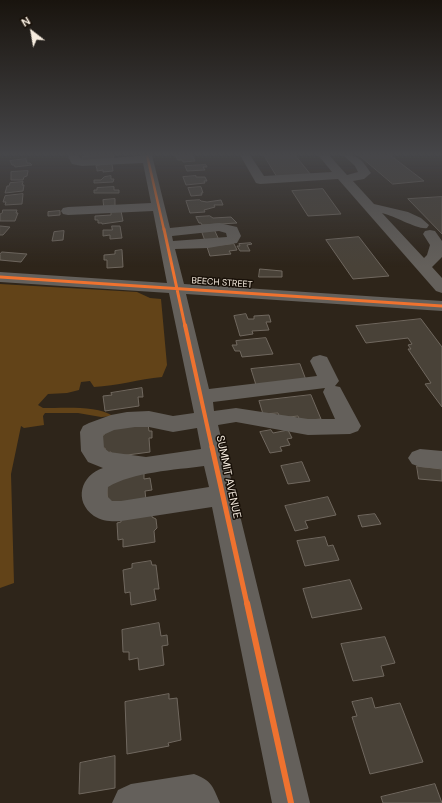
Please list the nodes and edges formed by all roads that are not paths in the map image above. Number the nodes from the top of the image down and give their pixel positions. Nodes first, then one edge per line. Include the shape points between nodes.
1 (156, 192) edge
2 (357, 192) edge
3 (159, 207) junction
4 (370, 207) junction
5 (68, 211) dead end
6 (422, 266) junction
7 (0, 276) edge
8 (177, 288) junction
9 (442, 288) edge
10 (442, 306) edge
11 (320, 362) dead end
12 (333, 392) dead end
13 (201, 397) junction
14 (206, 419) junction
15 (214, 456) junction
16 (146, 466) junction
17 (223, 495) junction
18 (131, 803) edge
19 (201, 803) edge
20 (291, 803) edge

1 - 3 street, SUMMIT AVENUE
2 - 4 street
3 - 5 street
3 - 8 street, SUMMIT AVENUE
4 - 6 street
4 - 6 street via 410,217 426,230 437,244 434,257
6 - 9 street
7 - 8 street, BEECH STREET
8 - 10 street, BEECH STREET
8 - 13 street, SUMMIT AVENUE
11 - 13 street via 329,381
12 - 14 street via 350,426 308,427 236,415
13 - 14 street, SUMMIT AVENUE
14 - 15 street, SUMMIT AVENUE
14 - 16 street via 173,424 148,419 113,422 102,424 92,432 92,450 95,454 112,462 136,462
15 - 16 street
15 - 17 street, SUMMIT AVENUE
16 - 17 street via 119,471 101,479 95,487 94,497 97,503 107,511 122,511
17 - 20 street, SUMMIT AVENUE
18 - 19 street via 194,792

